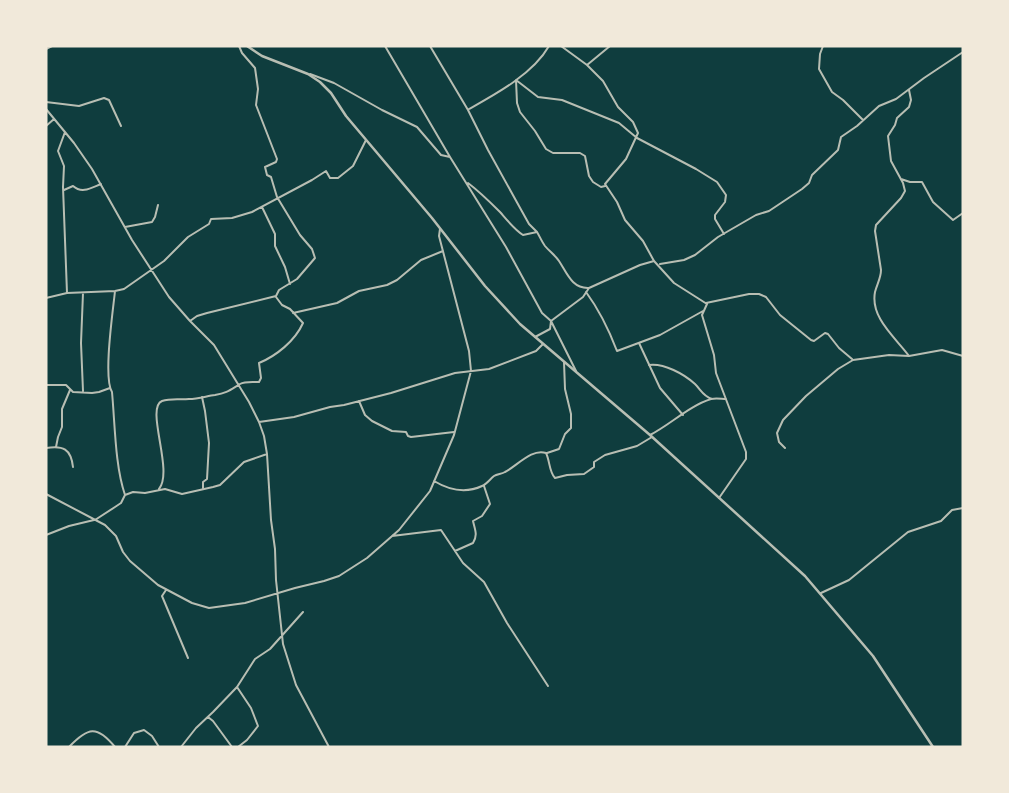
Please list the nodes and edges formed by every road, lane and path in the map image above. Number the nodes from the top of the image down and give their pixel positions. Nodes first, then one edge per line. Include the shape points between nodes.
1 (52, 46) edge
2 (239, 46) edge
3 (247, 46) edge
4 (385, 46) edge
5 (430, 46) edge
6 (548, 46) edge
7 (561, 46) edge
8 (610, 46) edge
9 (823, 46) edge
10 (565, 48) edge
11 (46, 49) edge
12 (963, 52) edge
13 (587, 65) junction
14 (308, 74) junction
15 (516, 80) junction
16 (909, 90) junction
17 (46, 102) edge
18 (46, 109) edge
19 (468, 110) junction
20 (54, 119) junction
21 (863, 120) junction
22 (46, 126) edge
23 (121, 126) dead end
24 (64, 132) junction
25 (637, 138) junction
26 (366, 140) junction
27 (450, 157) junction
28 (901, 179) junction
29 (466, 182) junction
30 (101, 184) junction
31 (606, 186) junction
32 (64, 190) junction
33 (277, 197) junction
34 (158, 205) dead end
35 (262, 208) junction
36 (963, 213) edge
37 (125, 227) junction
38 (440, 229) junction
39 (537, 232) junction
40 (724, 234) junction
41 (443, 251) junction
42 (654, 261) junction
43 (658, 264) junction
44 (151, 270) junction
45 (290, 284) junction
46 (590, 288) junction
47 (115, 291) junction
48 (586, 292) junction
49 (83, 293) junction
50 (68, 294) junction
51 (276, 296) junction
52 (46, 298) edge
53 (706, 303) junction
54 (705, 310) junction
55 (293, 313) junction
56 (190, 321) junction
57 (551, 321) junction
58 (535, 337) junction
59 (639, 342) junction
60 (543, 344) junction
61 (910, 356) junction
62 (963, 356) edge
63 (853, 360) junction
64 (564, 362) junction
65 (648, 365) junction
66 (471, 371) junction
67 (576, 372) junction
68 (46, 385) edge
69 (239, 386) junction
70 (110, 388) junction
71 (70, 390) junction
72 (83, 391) junction
73 (202, 397) junction
74 (712, 399) junction
75 (726, 399) junction
76 (359, 401) junction
77 (683, 414) junction
78 (259, 422) junction
79 (454, 432) junction
80 (651, 436) junction
81 (56, 447) junction
82 (46, 448) edge
83 (785, 448) dead end
84 (546, 453) junction
85 (267, 454) junction
86 (73, 467) dead end
87 (434, 481) junction
88 (484, 486) junction
89 (202, 489) junction
90 (159, 490) junction
91 (46, 494) edge
92 (125, 496) junction
93 (718, 498) junction
94 (963, 508) edge
95 (95, 520) junction
96 (46, 535) edge
97 (392, 536) junction
98 (455, 551) junction
99 (166, 590) junction
100 (821, 593) junction
101 (278, 594) junction
102 (303, 612) dead end
103 (282, 635) junction
104 (188, 658) dead end
105 (548, 686) dead end
106 (237, 687) junction
107 (208, 717) junction
108 (239, 746) edge
109 (69, 747) edge
110 (115, 747) edge
111 (125, 747) edge
112 (159, 747) edge
113 (181, 747) edge
114 (232, 747) edge
115 (245, 747) edge
116 (329, 747) edge
117 (933, 747) edge

1 - 11 street
2 - 33 street via 255,68 256,105 277,161 265,167
3 - 14 street via 262,56
4 - 27 street
5 - 19 street
6 - 15 street via 538,61
7 - 10 street
8 - 13 street
9 - 21 street via 818,69 832,92
10 - 13 street
12 - 16 street
13 - 25 street via 633,122
14 - 26 street via 331,94
14 - 27 street via 334,83 417,127 441,155
15 - 19 street
15 - 25 street via 538,97 574,104 619,123
15 - 31 street via 520,112 546,149 553,153 580,153 585,156 593,182
16 - 21 street via 879,106
16 - 28 street via 909,107 897,118 888,136 891,161
17 - 23 street via 80,106 104,98 109,100
18 - 20 street
19 - 39 street via 529,224
20 - 22 street
20 - 24 street
21 - 40 street via 841,137 838,150 802,189 769,211
24 - 30 street
24 - 32 street via 58,151 64,166
25 - 31 street via 626,160 608,179
25 - 40 street via 717,182 726,196 715,215
26 - 33 street via 353,166 338,178 330,178 326,171
26 - 38 street
27 - 29 street
28 - 36 street via 922,182 933,202 953,220
28 - 61 street via 905,191 876,225 881,276 875,299 881,320
29 - 39 street via 478,190 518,232 523,235
29 - 57 street via 542,312
30 - 32 street via 88,190 73,186
30 - 37 street
31 - 42 street
32 - 50 street
33 - 35 street
33 - 45 street via 300,235 312,248 315,258
34 - 37 street via 152,222
35 - 44 street via 232,218 211,219 209,224
35 - 45 street via 275,234 275,246
37 - 44 street
38 - 41 street via 438,236
38 - 58 street via 499,302
39 - 46 street via 569,278 583,288
40 - 43 street via 695,255
41 - 55 street via 421,260 387,285 359,291 337,303
41 - 66 street via 469,351
42 - 43 street
42 - 46 street
43 - 53 street via 674,283
44 - 47 street via 129,286
44 - 56 street
45 - 51 street via 279,290
46 - 48 street
47 - 49 street
47 - 70 street via 108,360
48 - 57 street
48 - 59 street via 597,306 617,351
49 - 50 street
49 - 72 street
50 - 52 street
51 - 55 street
51 - 56 street via 207,313
53 - 54 street
53 - 63 street via 760,294 811,340 828,334
54 - 59 street via 660,335
54 - 75 street via 702,315
55 - 69 street via 302,322 300,329 282,349 259,363 259,382
56 - 69 street via 214,346
57 - 58 street via 550,329
57 - 67 street
58 - 60 street
59 - 65 street
60 - 64 street
60 - 66 street via 522,357 489,369
61 - 62 street via 942,350
61 - 63 street
63 - 83 street via 806,396 783,420 777,433
64 - 67 street
64 - 84 street via 571,428 559,449
65 - 74 street via 681,372
65 - 77 street via 660,388
66 - 76 street
66 - 79 street
67 - 80 street
68 - 71 street via 66,385
69 - 73 street
69 - 78 street
70 - 72 street via 99,392
70 - 92 street via 120,480
71 - 72 street
71 - 81 street via 62,409 62,427
73 - 89 street via 209,442 207,479 202,482
73 - 90 street via 161,402 157,406 164,478
74 - 75 street
74 - 77 street
75 - 93 street via 746,459
76 - 78 street
76 - 79 street via 372,422 406,432 411,437
77 - 80 street
78 - 85 street
79 - 87 street
80 - 84 street via 637,446 605,455 583,475 555,478
80 - 93 street
81 - 82 street
81 - 86 street via 69,452
84 - 88 street via 538,452 521,459
85 - 89 street via 250,458 220,484
85 - 101 street
87 - 88 street via 456,491
87 - 97 street via 430,491
88 - 98 street via 490,504 474,521 475,541
89 - 90 street via 182,494 165,488
90 - 92 street via 133,492
91 - 95 street
92 - 95 street via 115,508
93 - 100 street
94 - 100 street via 952,510 941,521 908,532 849,580
95 - 96 street
95 - 99 street via 116,536 130,561
97 - 98 street via 441,530
97 - 101 street via 339,576
98 - 105 street via 484,582
99 - 101 street via 209,608
99 - 104 street via 162,596
100 - 117 street via 873,656
101 - 103 street
102 - 103 street
103 - 106 street via 255,659
103 - 116 street via 296,685
106 - 107 street
106 - 108 street via 258,726
107 - 113 street
107 - 114 street
108 - 115 street
109 - 110 street via 90,730 102,733
111 - 112 street via 134,733 144,730

